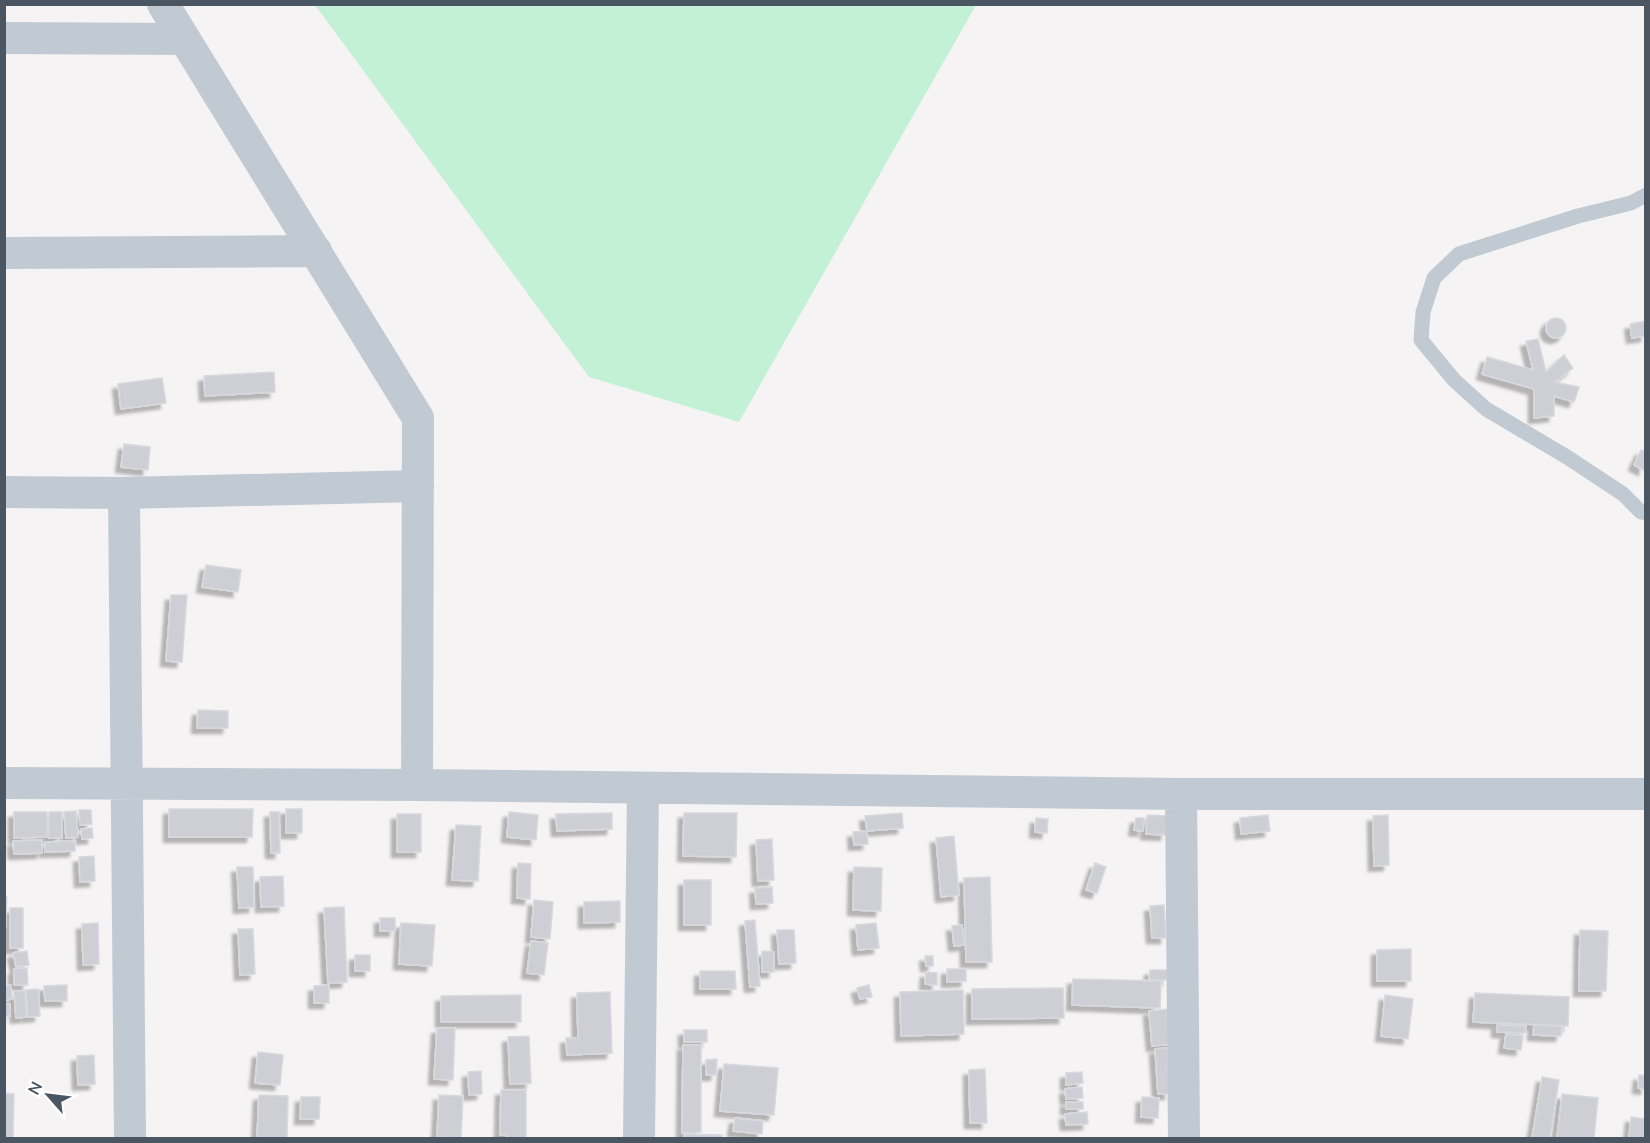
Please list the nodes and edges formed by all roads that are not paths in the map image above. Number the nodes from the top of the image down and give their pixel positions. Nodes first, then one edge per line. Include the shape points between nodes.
1 (162, 4) edge
2 (4, 38) edge
3 (184, 39) junction
4 (1646, 195) edge
5 (316, 251) junction
6 (4, 253) edge
7 (418, 486) junction
8 (4, 492) edge
9 (124, 493) junction
10 (1646, 513) edge
11 (4, 783) edge
12 (128, 784) junction
13 (417, 785) junction
14 (643, 789) junction
15 (1181, 794) junction
16 (1646, 794) edge
17 (130, 1138) edge
18 (639, 1138) edge
19 (1184, 1138) edge

1 - 3 street
2 - 3 street
3 - 5 street
4 - 10 lane via 1631,203 1459,254 1434,278 1423,312 1421,340 1454,380 1486,409 1567,457
5 - 6 street
5 - 7 street via 418,418
7 - 9 street
7 - 13 street
8 - 9 street
9 - 12 street
11 - 12 street
12 - 13 street
12 - 17 street
13 - 14 street
14 - 15 street
14 - 18 street
15 - 16 street
15 - 19 street

